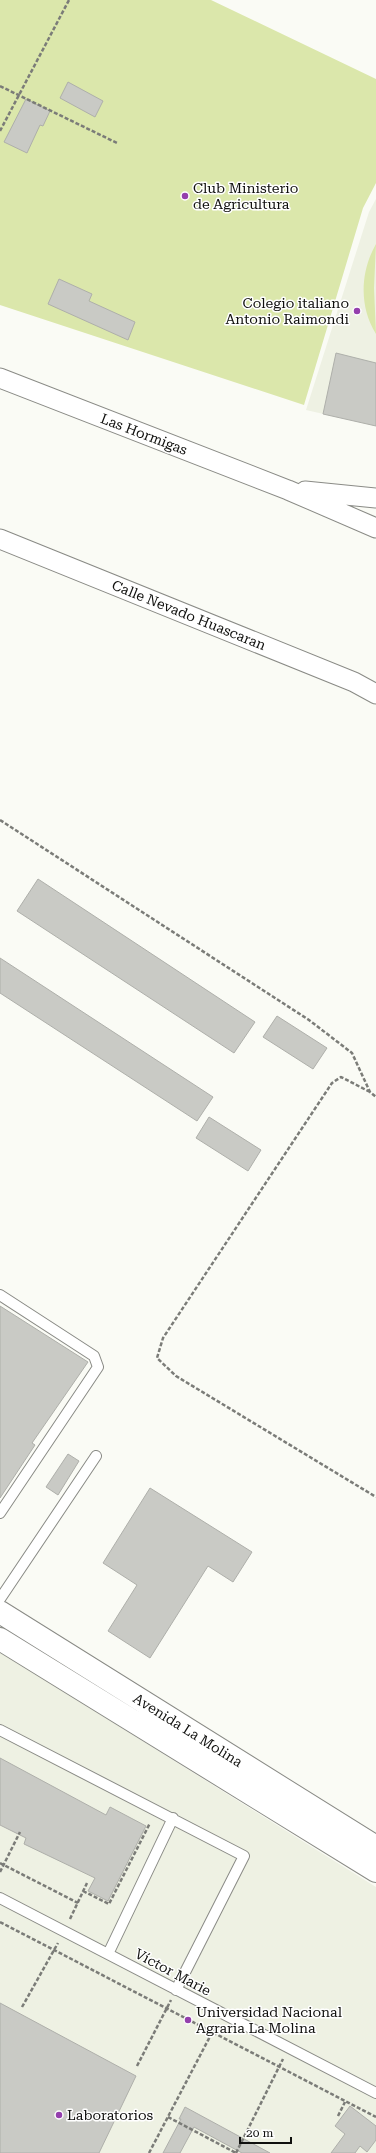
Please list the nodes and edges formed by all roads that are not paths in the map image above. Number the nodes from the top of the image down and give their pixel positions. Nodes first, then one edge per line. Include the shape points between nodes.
1 (0, 378) edge
2 (288, 490) junction
3 (376, 498) edge
4 (376, 528) edge
5 (0, 539) edge
6 (376, 694) edge
7 (0, 1295) edge
8 (96, 1456) dead end
9 (0, 1513) edge
10 (0, 1599) edge
11 (0, 1612) edge
12 (0, 1639) edge
13 (0, 1730) edge
14 (172, 1818) junction
15 (376, 1847) edge
16 (376, 1871) edge
17 (0, 1898) edge
18 (108, 1954) junction
19 (176, 1990) junction
20 (376, 2092) edge

1 - 2 street, Las Hormigas
2 - 3 street, Las Hormigas
2 - 4 street, Las Hormigas
5 - 6 street, Calle Nevado Huascaran via 354,682
7 - 9 lane via 94,1356 98,1367
8 - 10 lane
11 - 15 main road, Avenida La Molina
12 - 16 main road, Avenida La Molina
13 - 14 lane
14 - 18 lane
14 - 19 lane via 244,1856
17 - 18 lane, Víctor Marie
18 - 19 lane, Víctor Marie
19 - 20 lane, Víctor Marie

